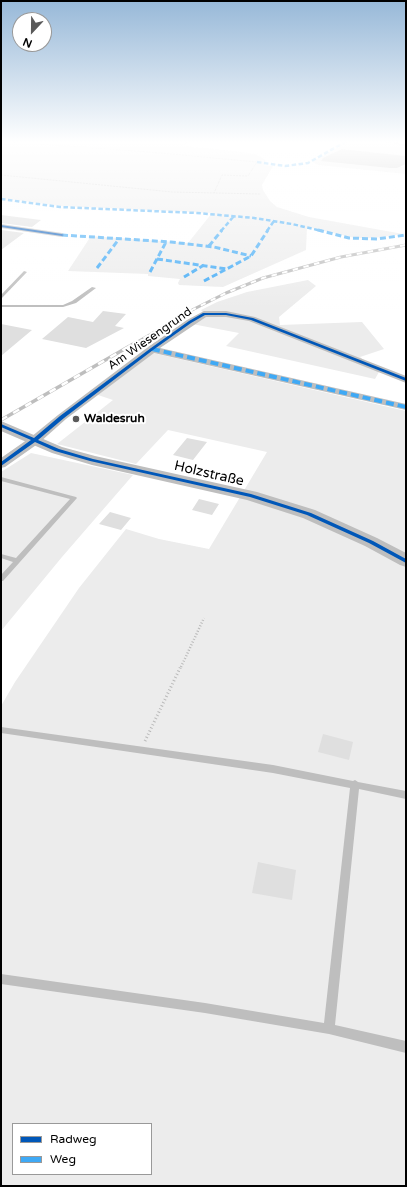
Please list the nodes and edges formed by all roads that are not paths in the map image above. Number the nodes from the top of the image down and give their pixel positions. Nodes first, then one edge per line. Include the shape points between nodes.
1 (1, 226) edge
2 (62, 235) dead end
3 (25, 272) dead end
4 (94, 288) dead end
5 (1, 298) edge
6 (1, 306) edge
7 (152, 349) junction
8 (406, 380) edge
9 (406, 407) edge
10 (1, 425) edge
11 (31, 438) junction
12 (1, 464) edge
13 (1, 479) edge
14 (1, 556) edge
15 (17, 561) junction
16 (406, 561) edge
17 (1, 578) edge
18 (1, 730) edge
19 (355, 784) junction
20 (406, 795) edge
21 (1, 979) edge
22 (329, 1029) junction
23 (406, 1047) edge

1 - 2 street
3 - 5 lane
4 - 6 lane via 74,302 63,306
7 - 8 street, Am Wiesengrund via 204,314 226,314 252,319
7 - 9 street, Am Wiesengrund
7 - 11 street, Am Wiesengrund
10 - 11 street, Holzstraße
11 - 12 street, Am Wiesengrund
11 - 16 street, Holzstraße via 56,450 85,458 251,496 309,514
13 - 15 lane via 74,498
14 - 15 lane
15 - 17 lane
18 - 19 lane via 273,769
19 - 20 lane
19 - 22 lane
21 - 22 lane via 205,1008
22 - 23 lane

